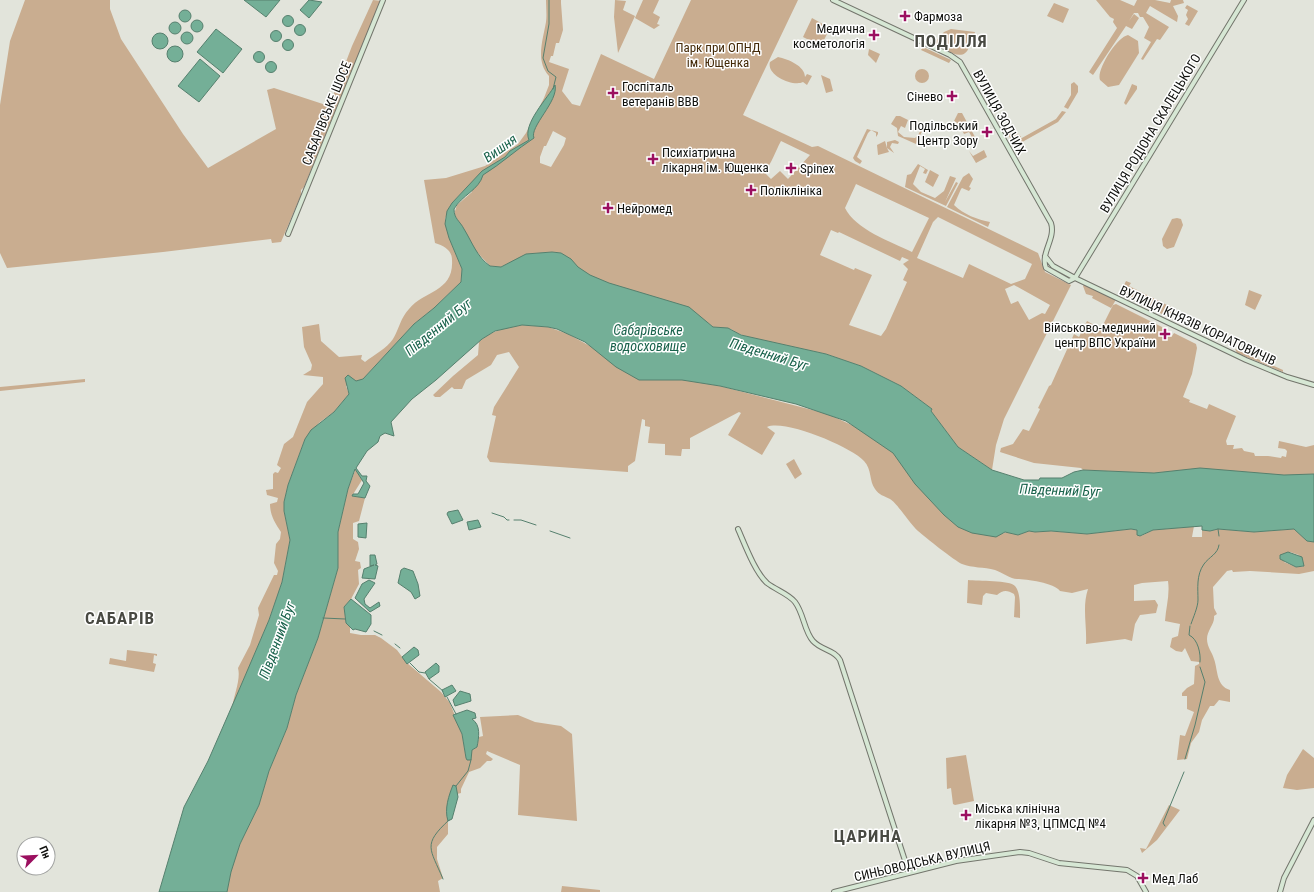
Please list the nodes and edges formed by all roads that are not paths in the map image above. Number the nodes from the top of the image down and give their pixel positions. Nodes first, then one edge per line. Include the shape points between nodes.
1 (383, 0) edge
2 (833, 0) edge
3 (1244, 0) edge
4 (288, 234) dead end
5 (1045, 256) junction
6 (1075, 278) junction
7 (1314, 385) edge
8 (738, 529) dead end
9 (1314, 820) edge
10 (909, 873) junction
11 (834, 892) edge
12 (1146, 892) edge
13 (1280, 892) edge

1 - 4 main road, САБАРІВСЬКЕ ШОСЕ
2 - 5 main road, ВУЛИЦЯ ЗОДЧИХ via 960,62 1051,223 1052,237
3 - 6 main road, ВУЛИЦЯ РОДІОНА СКАЛЕЦЬКОГО
5 - 6 main road via 1053,266
5 - 6 main road via 1044,265 1049,272 1068,281
6 - 7 main road, ВУЛИЦЯ КНЯЗІВ КОРІАТОВИЧІВ via 1246,360
8 - 10 main road via 762,577 796,604 811,639 819,648 834,653 840,660
9 - 13 main road via 1284,878
10 - 11 main road, СИНЬОВОДСЬКА ВУЛИЦЯ
10 - 12 main road, СИНЬОВОДСЬКА ВУЛИЦЯ via 970,858 1029,852 1059,863 1132,872 1140,879

